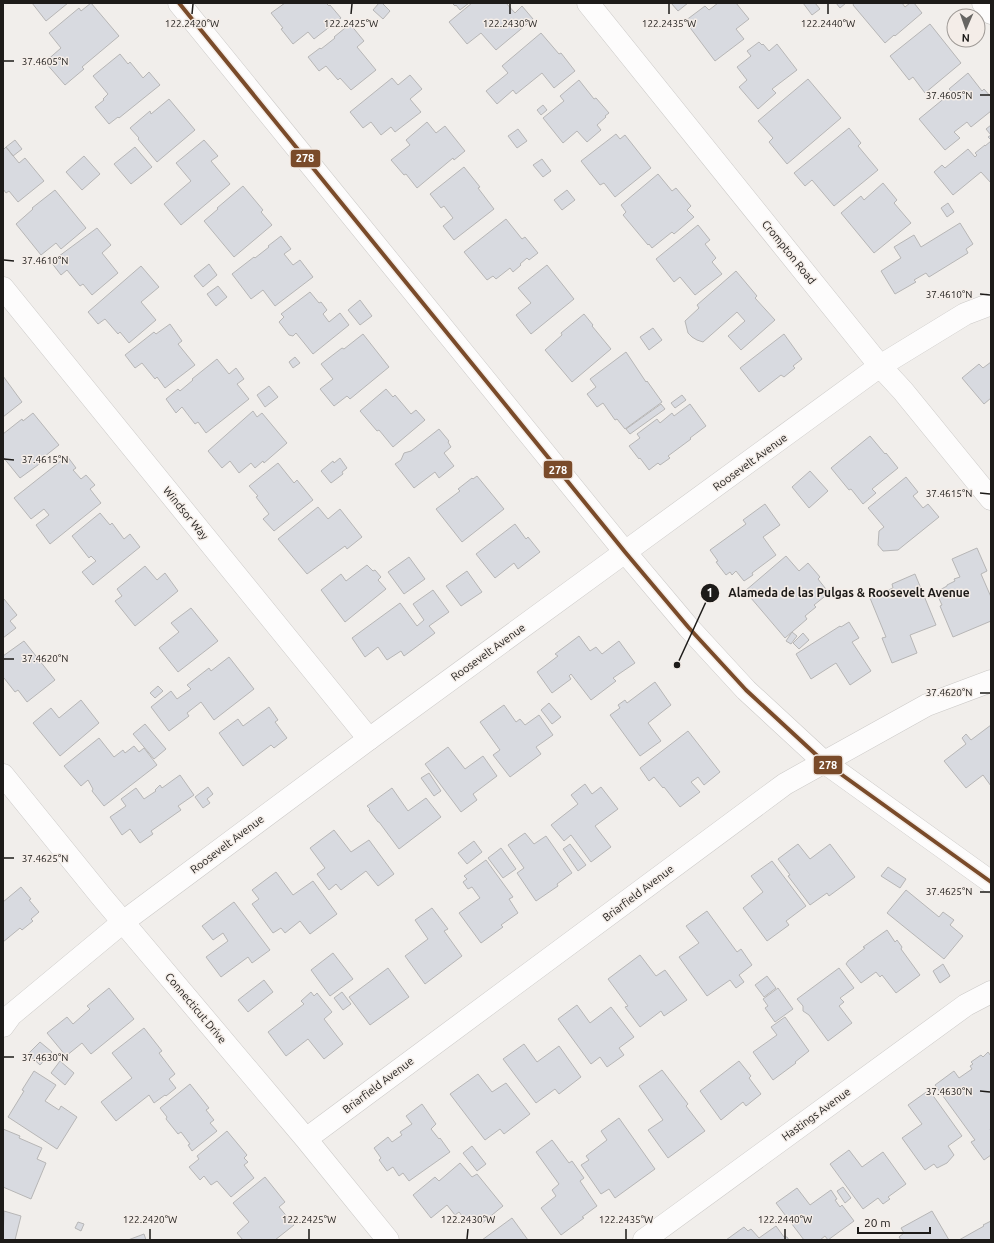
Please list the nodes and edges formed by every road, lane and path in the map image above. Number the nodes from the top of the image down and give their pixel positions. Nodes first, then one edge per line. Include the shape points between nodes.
1 (179, 3) edge
2 (588, 3) edge
3 (983, 3) edge
4 (991, 13) edge
5 (3, 288) edge
6 (991, 304) edge
7 (880, 366) junction
8 (991, 499) edge
9 (625, 552) junction
10 (991, 681) edge
11 (370, 739) junction
12 (824, 762) junction
13 (3, 775) edge
14 (991, 882) edge
15 (123, 922) junction
16 (991, 992) edge
17 (3, 1026) edge
18 (306, 1138) junction
19 (388, 1240) edge
20 (644, 1240) edge

1 - 9 street
2 - 7 street, Crompton Road
3 - 4 street
5 - 11 street, Windsor Way
6 - 7 street, Roosevelt Avenue via 965,314
7 - 8 street, Crompton Road via 904,391
7 - 9 street, Roosevelt Avenue
9 - 11 street, Roosevelt Avenue
9 - 12 street via 746,690
10 - 12 street, Briarfield Avenue via 926,705
11 - 15 street, Roosevelt Avenue
12 - 14 street
12 - 18 street, Briarfield Avenue via 785,784
13 - 15 street, Connecticut Drive
15 - 17 street, Roosevelt Avenue via 11,1015
15 - 18 street, Connecticut Drive
16 - 20 street, Hastings Avenue via 966,1005
18 - 19 street, Connecticut Drive

